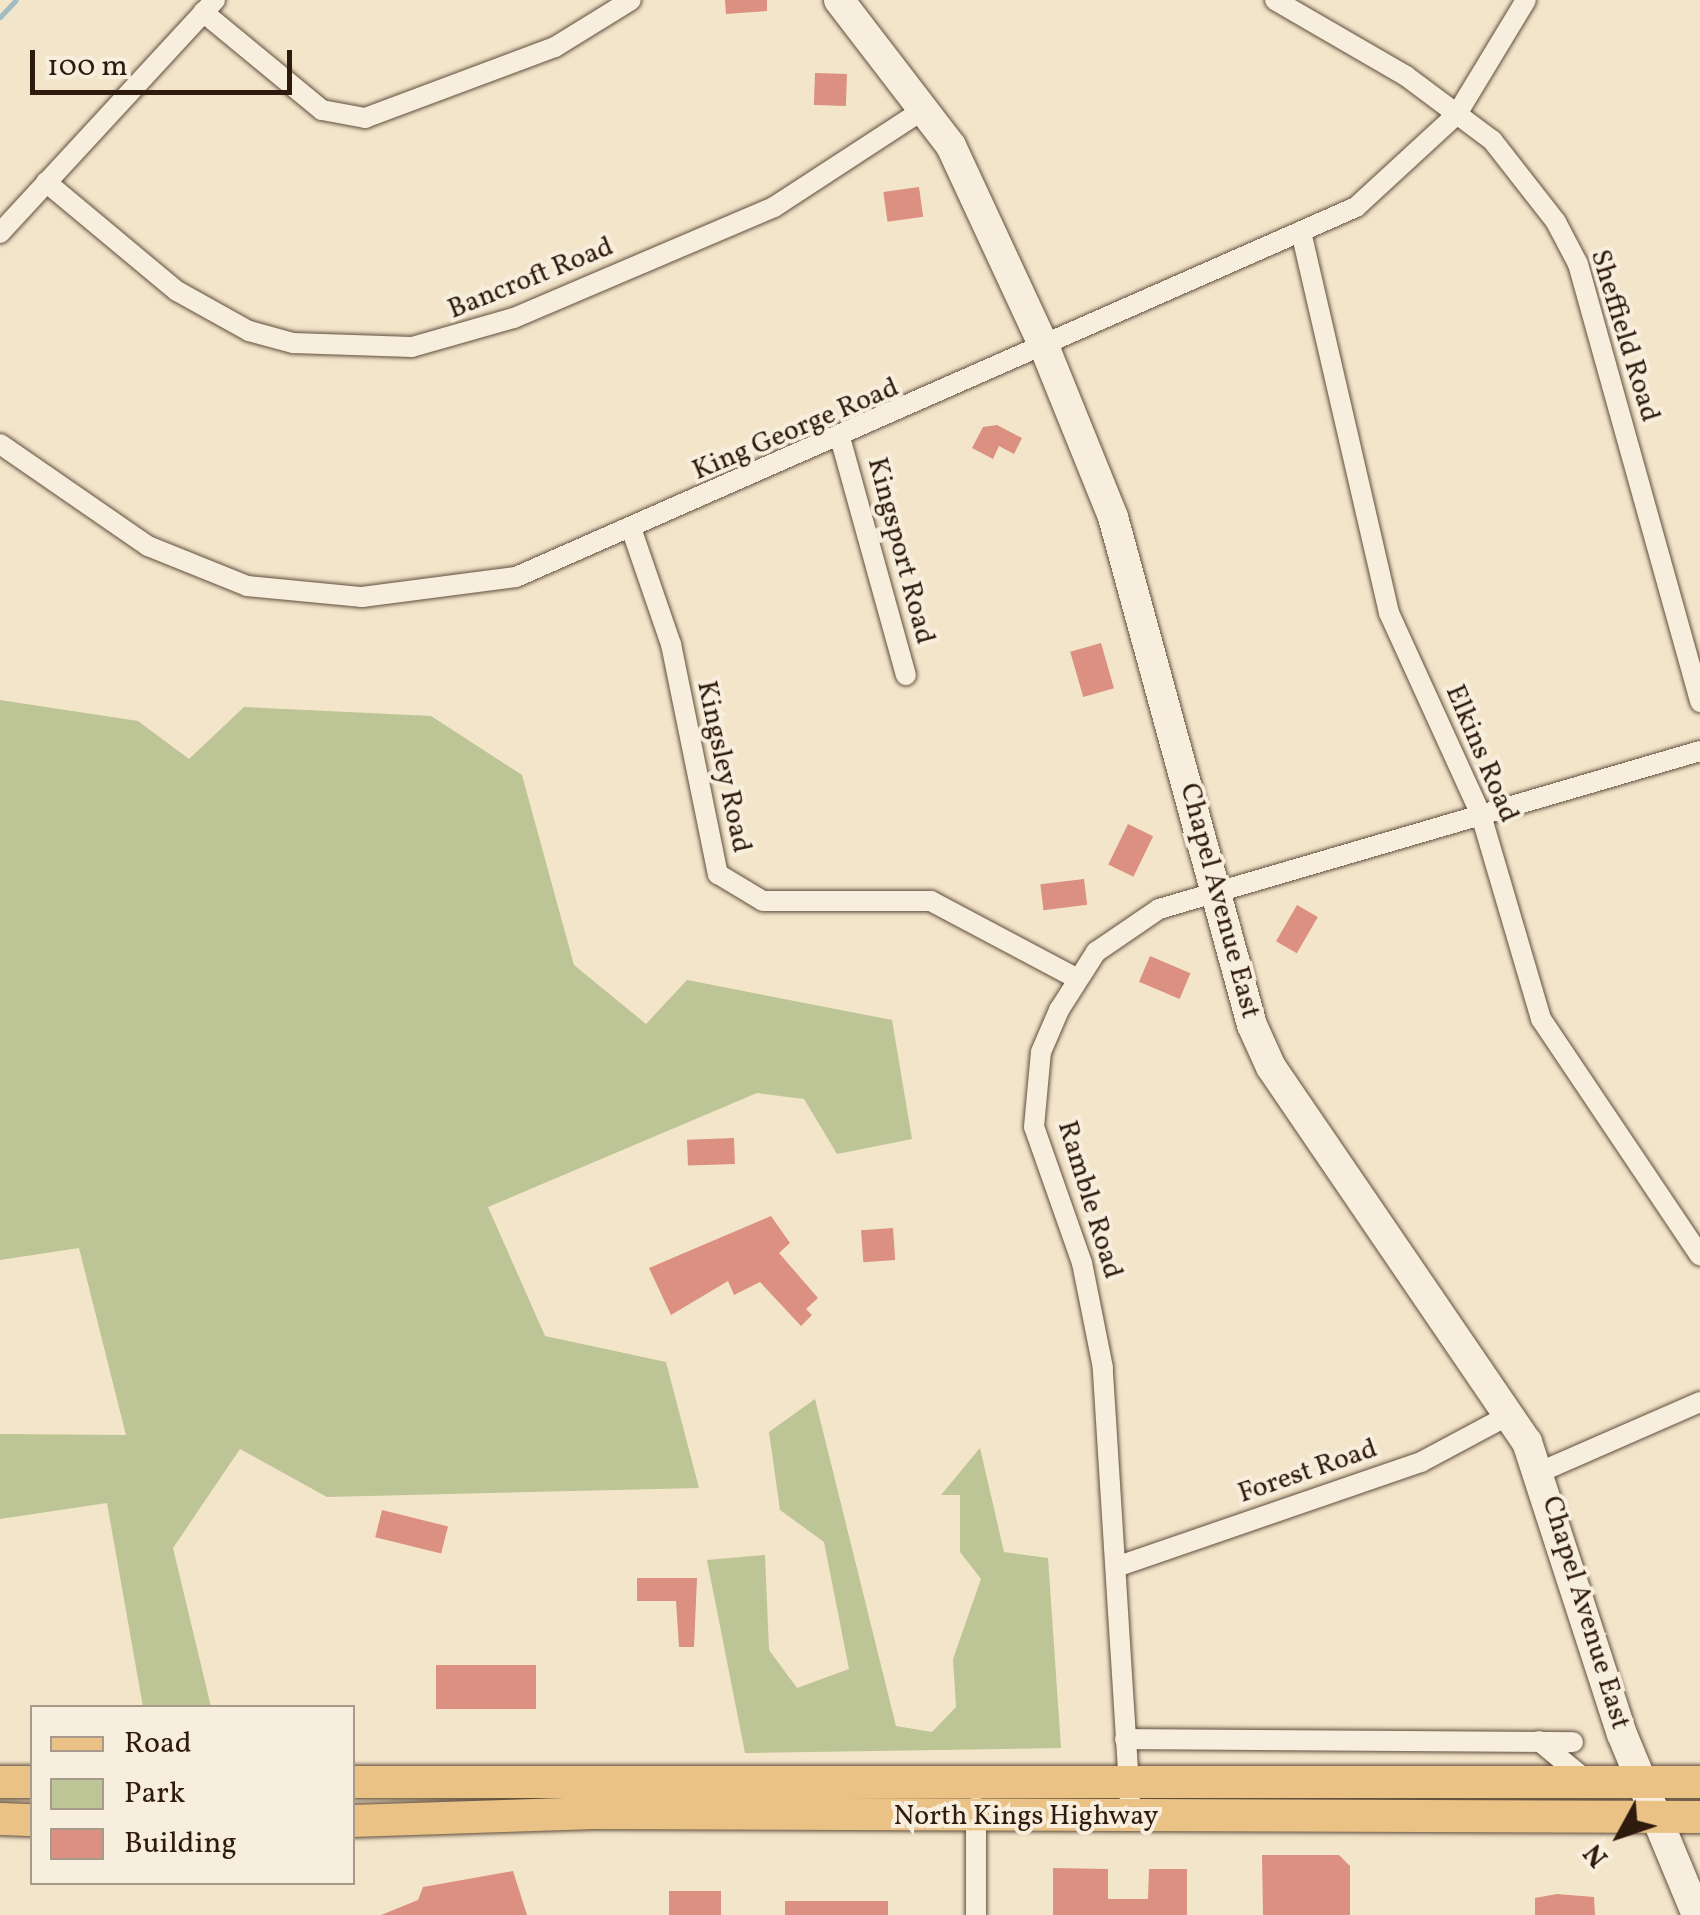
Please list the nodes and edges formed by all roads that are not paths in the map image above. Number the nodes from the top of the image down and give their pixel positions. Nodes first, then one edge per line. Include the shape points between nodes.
1 (631, 0) edge
2 (840, 0) edge
3 (1275, 0) edge
4 (1526, 0) edge
5 (209, 6) edge
6 (926, 108) junction
7 (1457, 114) junction
8 (46, 182) junction
9 (0, 233) edge
10 (1302, 236) junction
11 (1046, 352) junction
12 (841, 441) junction
13 (0, 444) edge
14 (632, 531) junction
15 (906, 675) dead end
16 (1700, 702) edge
17 (1700, 751) edge
18 (1481, 815) junction
19 (1215, 886) junction
20 (1076, 978) junction
21 (1700, 1256) edge
22 (1700, 1402) edge
23 (1511, 1414) junction
24 (1540, 1472) junction
25 (1116, 1567) junction
26 (1125, 1739) junction
27 (1539, 1741) junction
28 (1574, 1742) dead end
29 (0, 1782) edge
30 (30, 1782) edge
31 (355, 1782) edge
32 (1591, 1782) junction
33 (1640, 1782) junction
34 (1700, 1782) edge
35 (976, 1783) junction
36 (1126, 1783) junction
37 (1653, 1817) junction
38 (1700, 1817) edge
39 (976, 1818) junction
40 (1132, 1818) junction
41 (0, 1819) edge
42 (30, 1820) edge
43 (355, 1821) edge
44 (976, 1915) edge
45 (1697, 1915) edge

1 - 5 street via 537,55 366,118 322,110
2 - 6 street, Chapel Avenue East
3 - 7 street, Sheffield Road
4 - 7 street, King George Road
5 - 8 street
6 - 8 street, Bancroft Road via 774,207 483,330 412,347 293,343 204,310
6 - 11 street, Chapel Avenue East
7 - 10 street, King George Road via 1385,185
7 - 16 street, Sheffield Road via 1530,179 1578,264
8 - 9 street
10 - 11 street, King George Road
10 - 18 street, Elkins Road via 1389,613
11 - 12 street, King George Road
11 - 19 street, Chapel Avenue East via 1113,517
12 - 14 street, King George Road
12 - 15 street, Kingsport Road
13 - 14 street, King George Road via 148,546 195,570 294,595 464,588
14 - 20 street, Kingsley Road via 671,644 718,874 762,901 931,901
17 - 18 street, Ramble Road
18 - 19 street, Ramble Road
18 - 21 street, Elkins Road via 1541,1019
19 - 20 street, Ramble Road via 1119,934
19 - 23 street, Chapel Avenue East via 1271,1067
20 - 25 street, Ramble Road via 1041,1052 1034,1127 1095,1318
22 - 24 street
23 - 24 street, Chapel Avenue East
23 - 25 street, Forest Road via 1422,1462
24 - 33 street, Chapel Avenue East
25 - 26 street, Ramble Road
26 - 27 street
26 - 36 street, Ramble Road
27 - 28 street
27 - 32 street
29 - 30 main road
31 - 35 main road, North Kings Highway
32 - 33 main road, North Kings Highway
32 - 36 main road, North Kings Highway
33 - 34 main road, North Kings Highway
33 - 37 street, Chapel Avenue East
35 - 36 main road, North Kings Highway
35 - 39 street
36 - 40 street, Ramble Road
37 - 38 main road, North Kings Highway
37 - 40 main road, North Kings Highway
37 - 45 street, Chapel Avenue East
39 - 40 main road, North Kings Highway
39 - 43 main road, North Kings Highway
39 - 44 street
41 - 42 main road

